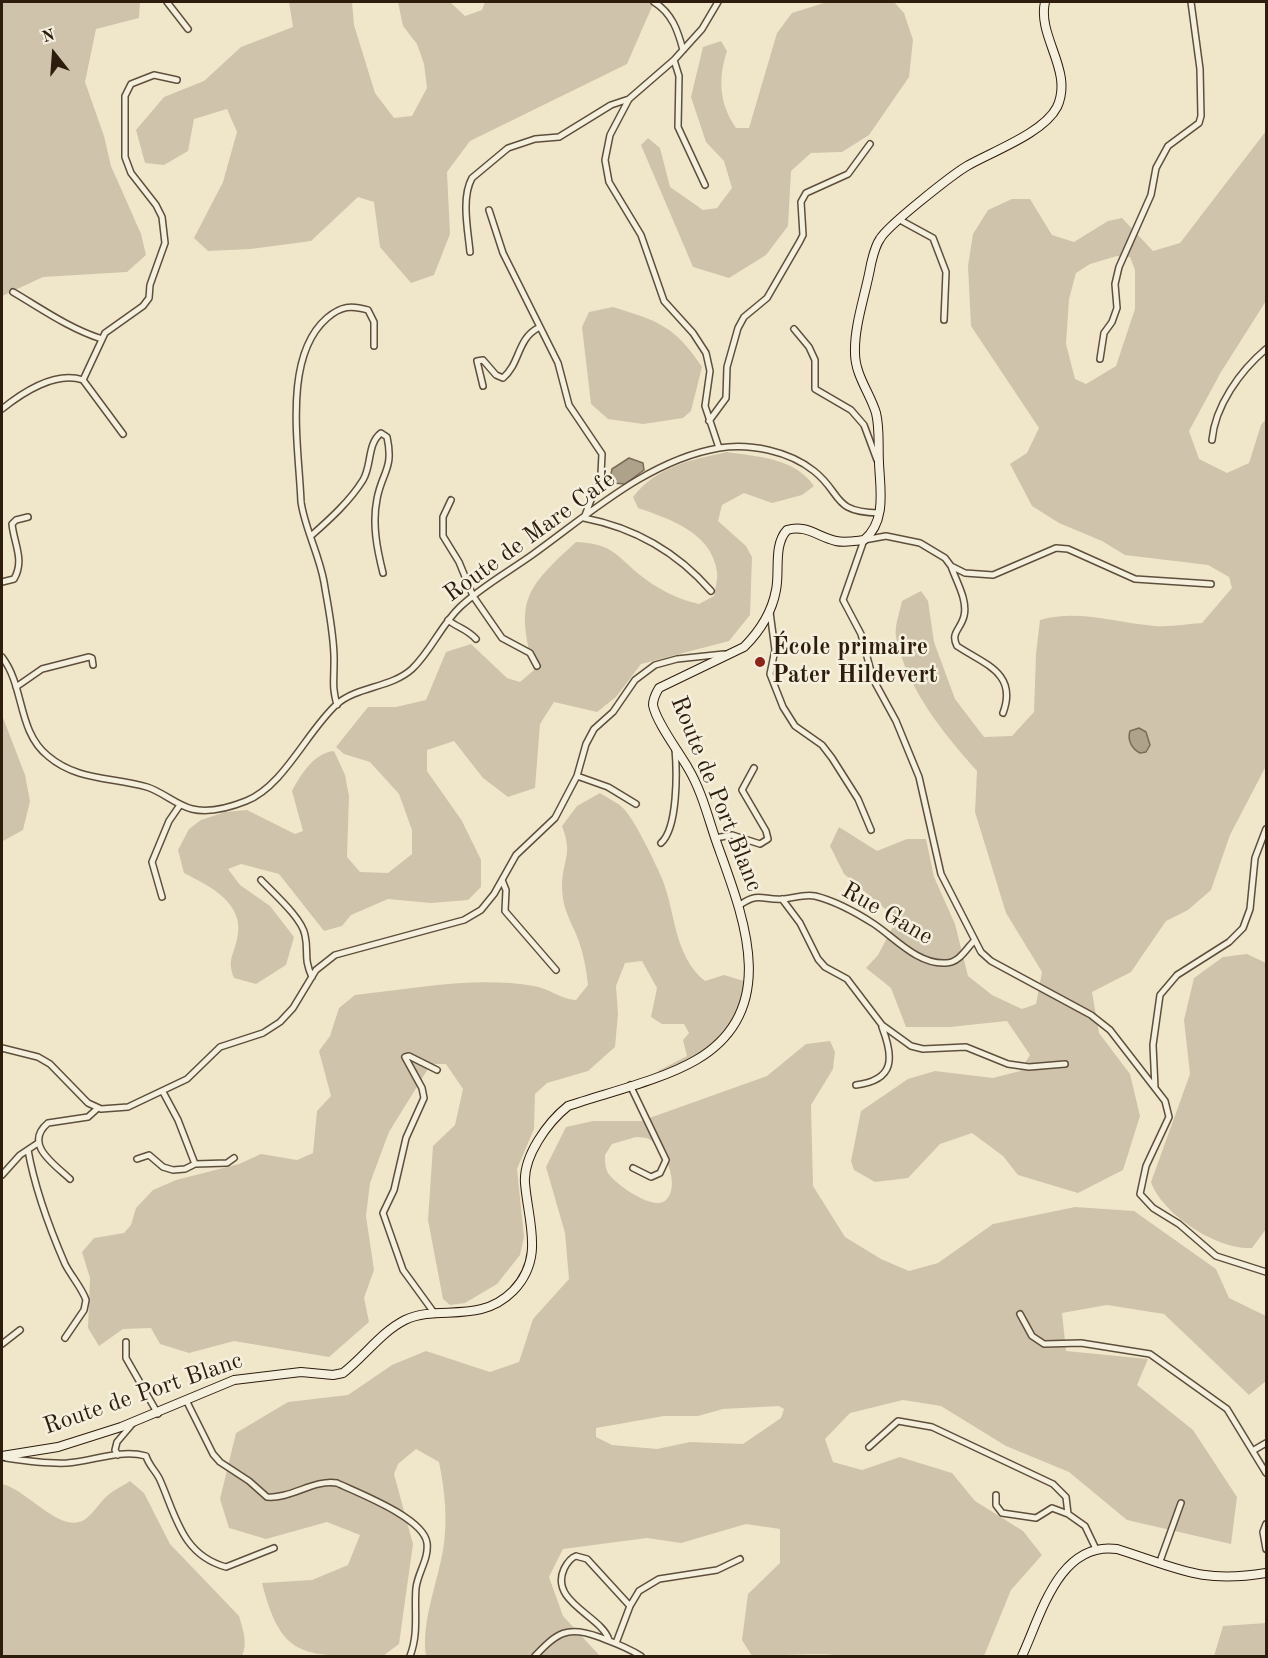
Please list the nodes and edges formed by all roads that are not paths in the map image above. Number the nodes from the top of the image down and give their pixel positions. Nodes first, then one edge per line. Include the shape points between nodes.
1 (167, 2) edge
2 (654, 2) edge
3 (718, 2) edge
4 (1045, 2) edge
5 (1191, 2) edge
6 (188, 29) dead end
7 (683, 50) junction
8 (674, 60) junction
9 (177, 80) dead end
10 (629, 99) junction
11 (870, 144) dead end
12 (705, 185) dead end
13 (489, 210) dead end
14 (900, 219) junction
15 (471, 252) dead end
16 (13, 291) dead end
17 (944, 320) dead end
18 (538, 328) junction
19 (794, 329) dead end
20 (102, 339) junction
21 (374, 346) dead end
22 (1266, 349) edge
23 (1100, 359) dead end
24 (83, 380) junction
25 (483, 386) dead end
26 (2, 409) edge
27 (709, 421) junction
28 (123, 434) dead end
29 (1212, 440) dead end
30 (719, 448) junction
31 (879, 464) junction
32 (451, 500) dead end
33 (879, 513) junction
34 (28, 517) dead end
35 (584, 518) junction
36 (312, 535) junction
37 (864, 540) junction
38 (951, 566) junction
39 (383, 573) dead end
40 (2, 582) edge
41 (1211, 584) dead end
42 (711, 591) dead end
43 (473, 596) junction
44 (770, 612) junction
45 (448, 620) junction
46 (476, 639) dead end
47 (731, 654) junction
48 (2, 657) edge
49 (93, 665) dead end
50 (537, 666) dead end
51 (16, 687) junction
52 (336, 705) junction
53 (1003, 713) dead end
54 (675, 745) junction
55 (754, 768) dead end
56 (577, 776) junction
57 (636, 804) dead end
58 (180, 805) junction
59 (1266, 829) edge
60 (871, 830) dead end
61 (715, 838) junction
62 (661, 843) dead end
63 (261, 880) dead end
64 (502, 880) junction
65 (162, 897) dead end
66 (782, 899) junction
67 (740, 905) junction
68 (974, 940) junction
69 (556, 970) dead end
70 (312, 977) junction
71 (882, 1025) junction
72 (2, 1048) edge
73 (1065, 1064) dead end
74 (437, 1070) dead end
75 (630, 1085) junction
76 (856, 1085) dead end
77 (1155, 1090) junction
78 (163, 1092) junction
79 (98, 1108) junction
80 (38, 1143) junction
81 (28, 1150) junction
82 (234, 1158) dead end
83 (137, 1159) dead end
84 (195, 1164) junction
85 (633, 1168) dead end
86 (2, 1175) edge
87 (70, 1179) dead end
88 (1266, 1272) edge
89 (1020, 1314) dead end
90 (435, 1315) junction
91 (20, 1330) dead end
92 (65, 1338) dead end
93 (126, 1342) dead end
94 (2, 1344) edge
95 (187, 1402) junction
96 (158, 1414) junction
97 (134, 1422) junction
98 (1266, 1443) edge
99 (869, 1448) dead end
100 (1254, 1450) junction
101 (118, 1455) junction
102 (2, 1456) edge
103 (1266, 1473) edge
104 (996, 1495) dead end
105 (1181, 1503) dead end
106 (1068, 1514) junction
107 (1266, 1524) edge
108 (274, 1548) dead end
109 (1096, 1549) junction
110 (1266, 1549) edge
111 (740, 1559) dead end
112 (1159, 1564) junction
113 (1266, 1573) edge
114 (630, 1606) junction
115 (613, 1641) junction
116 (410, 1656) edge
117 (535, 1656) edge
118 (641, 1656) edge
119 (1022, 1656) edge

1 - 6 street
2 - 7 street via 667,12 678,30
3 - 7 street
4 - 14 street via 1043,19 1062,87 1055,110 997,152 966,166
5 - 23 street via 1202,116 1199,123 1168,146 1156,168 1150,195 1119,267 1115,285 1117,308 1104,333
7 - 8 street
8 - 10 street
8 - 12 street via 679,76 678,127
9 - 20 street via 154,75 132,84 125,96 125,157 130,173 162,216 165,243 143,306
10 - 15 street via 611,105 559,137 535,139 508,148 472,178 467,218
10 - 27 street via 610,135 606,171 641,235 664,301 706,353 710,371 705,394
11 - 27 street via 848,174 806,193 801,202 803,235 767,298 744,317 738,328 727,367 726,398
13 - 18 street via 503,253
14 - 17 street via 933,238 946,272
14 - 31 street via 887,229 876,247 855,338 857,370 878,425
16 - 20 street via 77,331
18 - 25 street via 525,336 506,376 499,378 483,360 477,362
18 - 35 street via 558,363 569,405 602,454 602,474
19 - 31 street via 815,360 814,389 851,410 864,425
20 - 24 street
21 - 36 street via 374,322 368,310 353,305 337,309 320,324 302,357 297,402 301,502 303,518
22 - 29 street via 1244,370 1214,419
24 - 26 street via 71,376 41,384
24 - 28 street
27 - 30 street
30 - 33 street, Route de Mare Café via 755,448 796,459 822,478 849,509
30 - 35 street, Route de Mare Café via 645,476
31 - 33 street
32 - 43 street via 443,517 443,536
33 - 37 street via 875,527
34 - 40 street via 12,525 20,550 18,568 14,579
35 - 42 street via 622,529 666,549 691,568
35 - 43 street, Route de Mare Café
36 - 39 street via 364,479 371,448 381,433 387,437 390,450 375,515 376,547
36 - 52 street via 324,583
37 - 38 street via 901,537 920,543
37 - 44 street, Route de Port Blanc via 835,541 803,528 787,530 780,543
37 - 68 street via 843,600 861,634 873,679 919,777 941,874
38 - 41 street via 965,573 993,575 1056,548 1068,549 1135,579
38 - 53 street via 965,613 955,642 994,669 1006,686 1008,700
43 - 45 street, Route de Mare Café
43 - 50 street via 502,638 530,653
44 - 47 street, Route de Port Blanc via 744,648
44 - 60 street via 775,650 770,674 783,707 795,726 832,758 858,799
45 - 46 street
45 - 52 street, Route de Mare Café via 411,670
47 - 54 street, Route de Port Blanc via 659,688 653,704
47 - 56 street via 677,659 645,670 613,712 594,729
48 - 51 street, Route de Mare Café
49 - 51 street via 89,657 42,669
51 - 58 street, Route de Mare Café via 33,741 47,756 70,771 148,788
52 - 58 street, Route de Mare Café via 264,791 210,810
54 - 61 street, Route de Port Blanc via 692,776
54 - 62 street via 676,785 668,833
55 - 61 street via 742,790 768,839 760,844 732,835
56 - 57 street via 608,787
56 - 64 street via 555,818 516,855
58 - 65 street via 152,862
59 - 77 street via 1256,858 1250,909 1243,928 1229,942 1177,975 1160,995 1153,1045
61 - 67 street, Route de Port Blanc
63 - 70 street via 302,926 305,961
64 - 69 street via 506,890 505,911
64 - 70 street via 482,910 464,920 335,955
66 - 67 street, Rue Gane via 756,896
66 - 68 street, Rue Gane via 813,896 833,902 875,924 902,947 936,962 957,960
66 - 71 street via 800,923 818,959 848,979
67 - 75 street, Route de Port Blanc via 749,982 739,1019 697,1060
68 - 77 street via 991,961 1091,1014 1110,1030
70 - 78 street via 280,1022 263,1033 220,1047 187,1079
71 - 73 street via 916,1048 966,1047 1008,1064 1029,1067
71 - 76 street via 891,1050 888,1067 873,1083
72 - 79 street via 50,1064
74 - 90 street via 409,1056 405,1059 424,1098 406,1138 397,1179 383,1213 403,1270
75 - 85 street via 666,1160 660,1173 651,1177
75 - 90 street, Route de Port Blanc via 568,1106 555,1116 533,1151 525,1182 533,1245 529,1265 513,1291 492,1305
77 - 88 street via 1169,1108 1169,1117 1146,1166 1140,1194 1216,1256
78 - 79 street via 128,1107
78 - 84 street
79 - 80 street via 88,1117 48,1123 41,1129
80 - 81 street
80 - 87 street via 42,1153
81 - 86 street
81 - 92 street via 48,1223 86,1300 84,1310
82 - 84 street via 227,1163
83 - 84 street via 149,1155 173,1170
89 - 100 street via 1032,1336 1044,1344 1081,1343 1150,1354 1227,1409
90 - 95 street, Route de Port Blanc via 406,1319 343,1373 255,1376 234,1380
91 - 94 street
93 - 96 street via 126,1358
95 - 96 street, Route de Port Blanc
95 - 116 street via 213,1454 267,1497 328,1481 418,1525 427,1543 417,1582 415,1644
96 - 97 street, Route de Port Blanc
97 - 101 street via 117,1442
97 - 102 street, Route de Port Blanc via 58,1447
98 - 100 street
99 - 106 street via 898,1421 932,1426 1053,1484 1066,1497
100 - 103 street
101 - 102 street via 69,1463 37,1463
101 - 108 street via 146,1456 182,1534 196,1552 226,1567
104 - 106 street via 996,1505 1002,1513 1032,1518 1052,1508
105 - 112 street
106 - 109 street via 1085,1526
107 - 110 street
109 - 112 street via 1117,1550
109 - 119 street via 1083,1553 1063,1572
111 - 114 street via 717,1570 659,1580 639,1591
112 - 113 street via 1213,1578
114 - 115 street
114 - 115 street via 587,1559 570,1559 562,1576 566,1593
115 - 117 street via 583,1630 571,1631 555,1637
115 - 118 street

